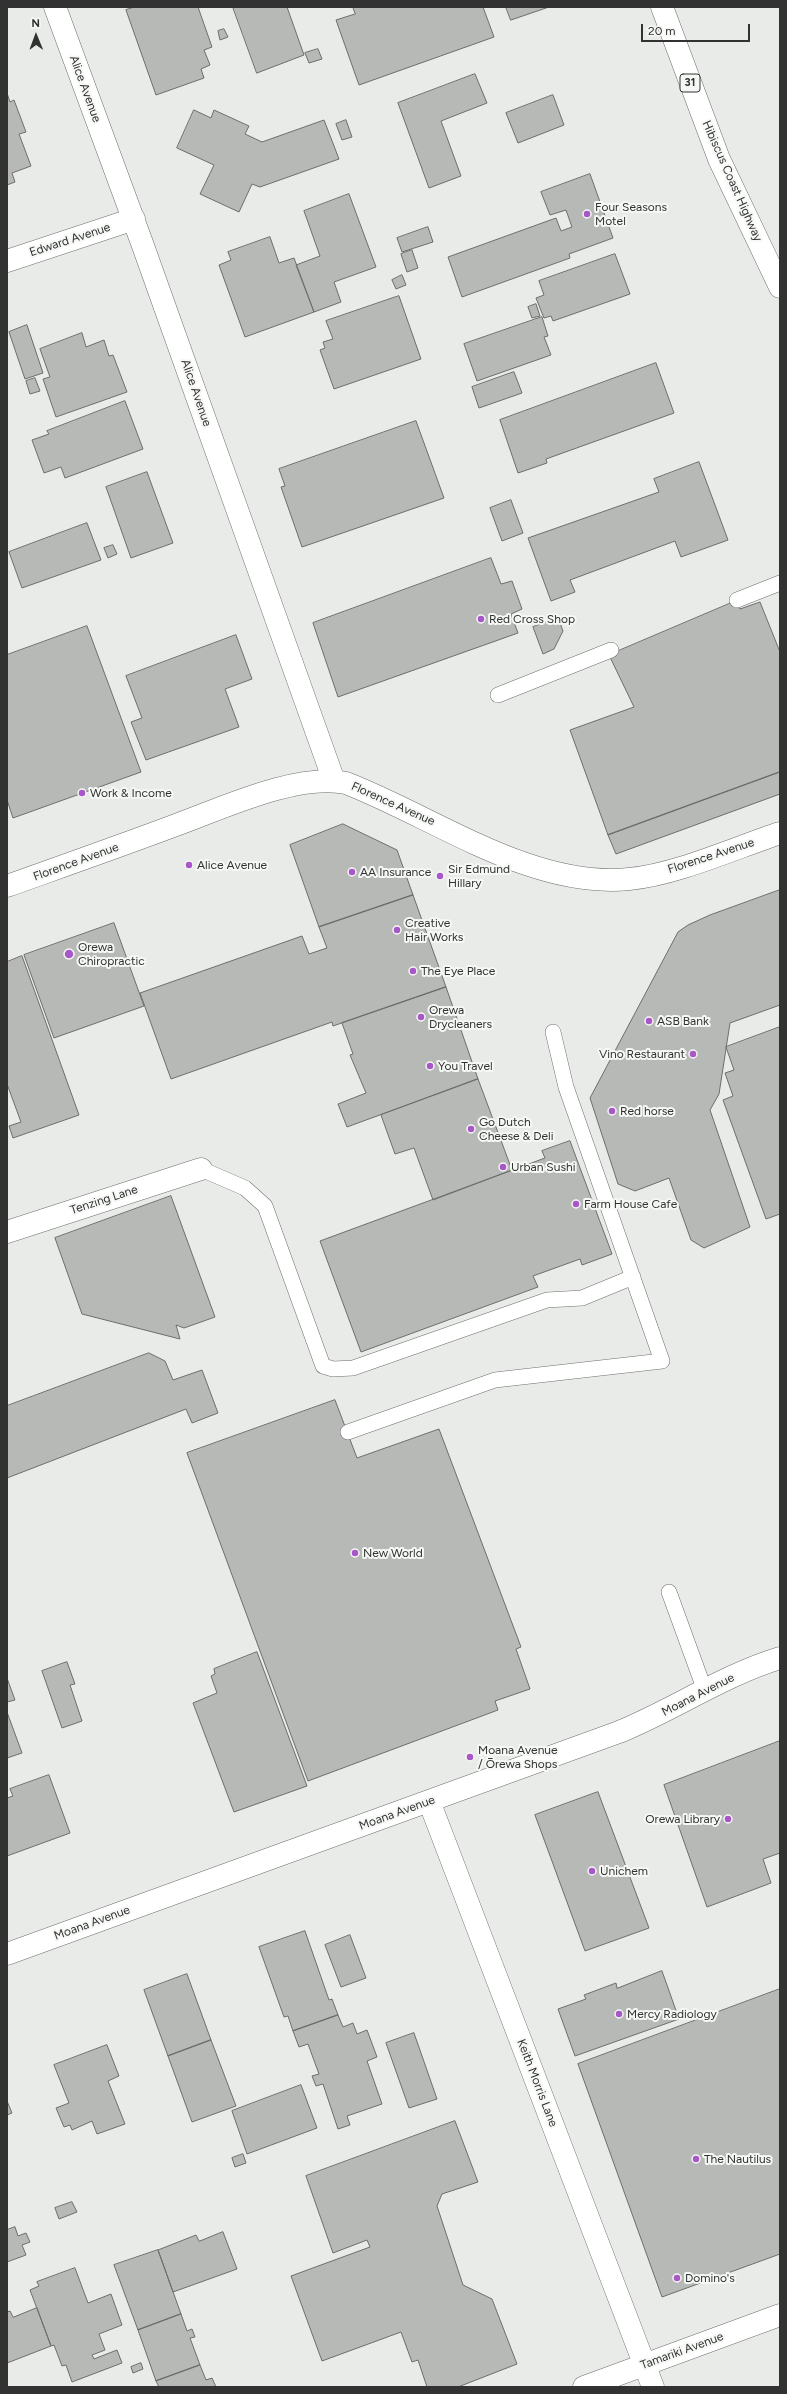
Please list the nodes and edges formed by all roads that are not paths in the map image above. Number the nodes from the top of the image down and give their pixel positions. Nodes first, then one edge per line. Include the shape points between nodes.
1 (55, 7) edge
2 (662, 7) edge
3 (134, 219) junction
4 (7, 261) edge
5 (780, 287) edge
6 (780, 583) edge
7 (737, 600) dead end
8 (611, 650) dead end
9 (498, 695) dead end
10 (334, 781) junction
11 (780, 833) edge
12 (7, 886) edge
13 (553, 1032) dead end
14 (201, 1169) joint
15 (7, 1232) edge
16 (633, 1277) junction
17 (348, 1432) dead end
18 (669, 1592) dead end
19 (780, 1658) edge
20 (705, 1691) junction
21 (429, 1801) junction
22 (7, 1954) edge
23 (780, 2315) edge
24 (645, 2365) junction
25 (584, 2387) edge
26 (653, 2387) edge

1 - 3 street, Alice Avenue
2 - 5 street, Hibiscus Coast Highway / 31 via 719,159
3 - 4 street, Edward Avenue
3 - 10 street, Alice Avenue
6 - 7 lane
8 - 9 lane
10 - 11 street, Florence Avenue via 365,790 530,866 582,880 631,879 667,871
10 - 12 street, Florence Avenue via 297,784 269,792
13 - 16 lane via 566,1087
14 - 15 street, Tenzing Lane
14 - 16 lane via 245,1188 265,1206 323,1366 332,1369 353,1368 547,1300 582,1298
16 - 17 lane via 662,1361 495,1380
18 - 20 lane
19 - 20 street, Moana Avenue
20 - 21 street, Moana Avenue via 619,1732
21 - 22 street, Moana Avenue
21 - 24 street, Keith Morris Lane
23 - 24 street, Tamariki Avenue
24 - 25 street, Tamariki Avenue
24 - 26 street, Keith Morris Lane

